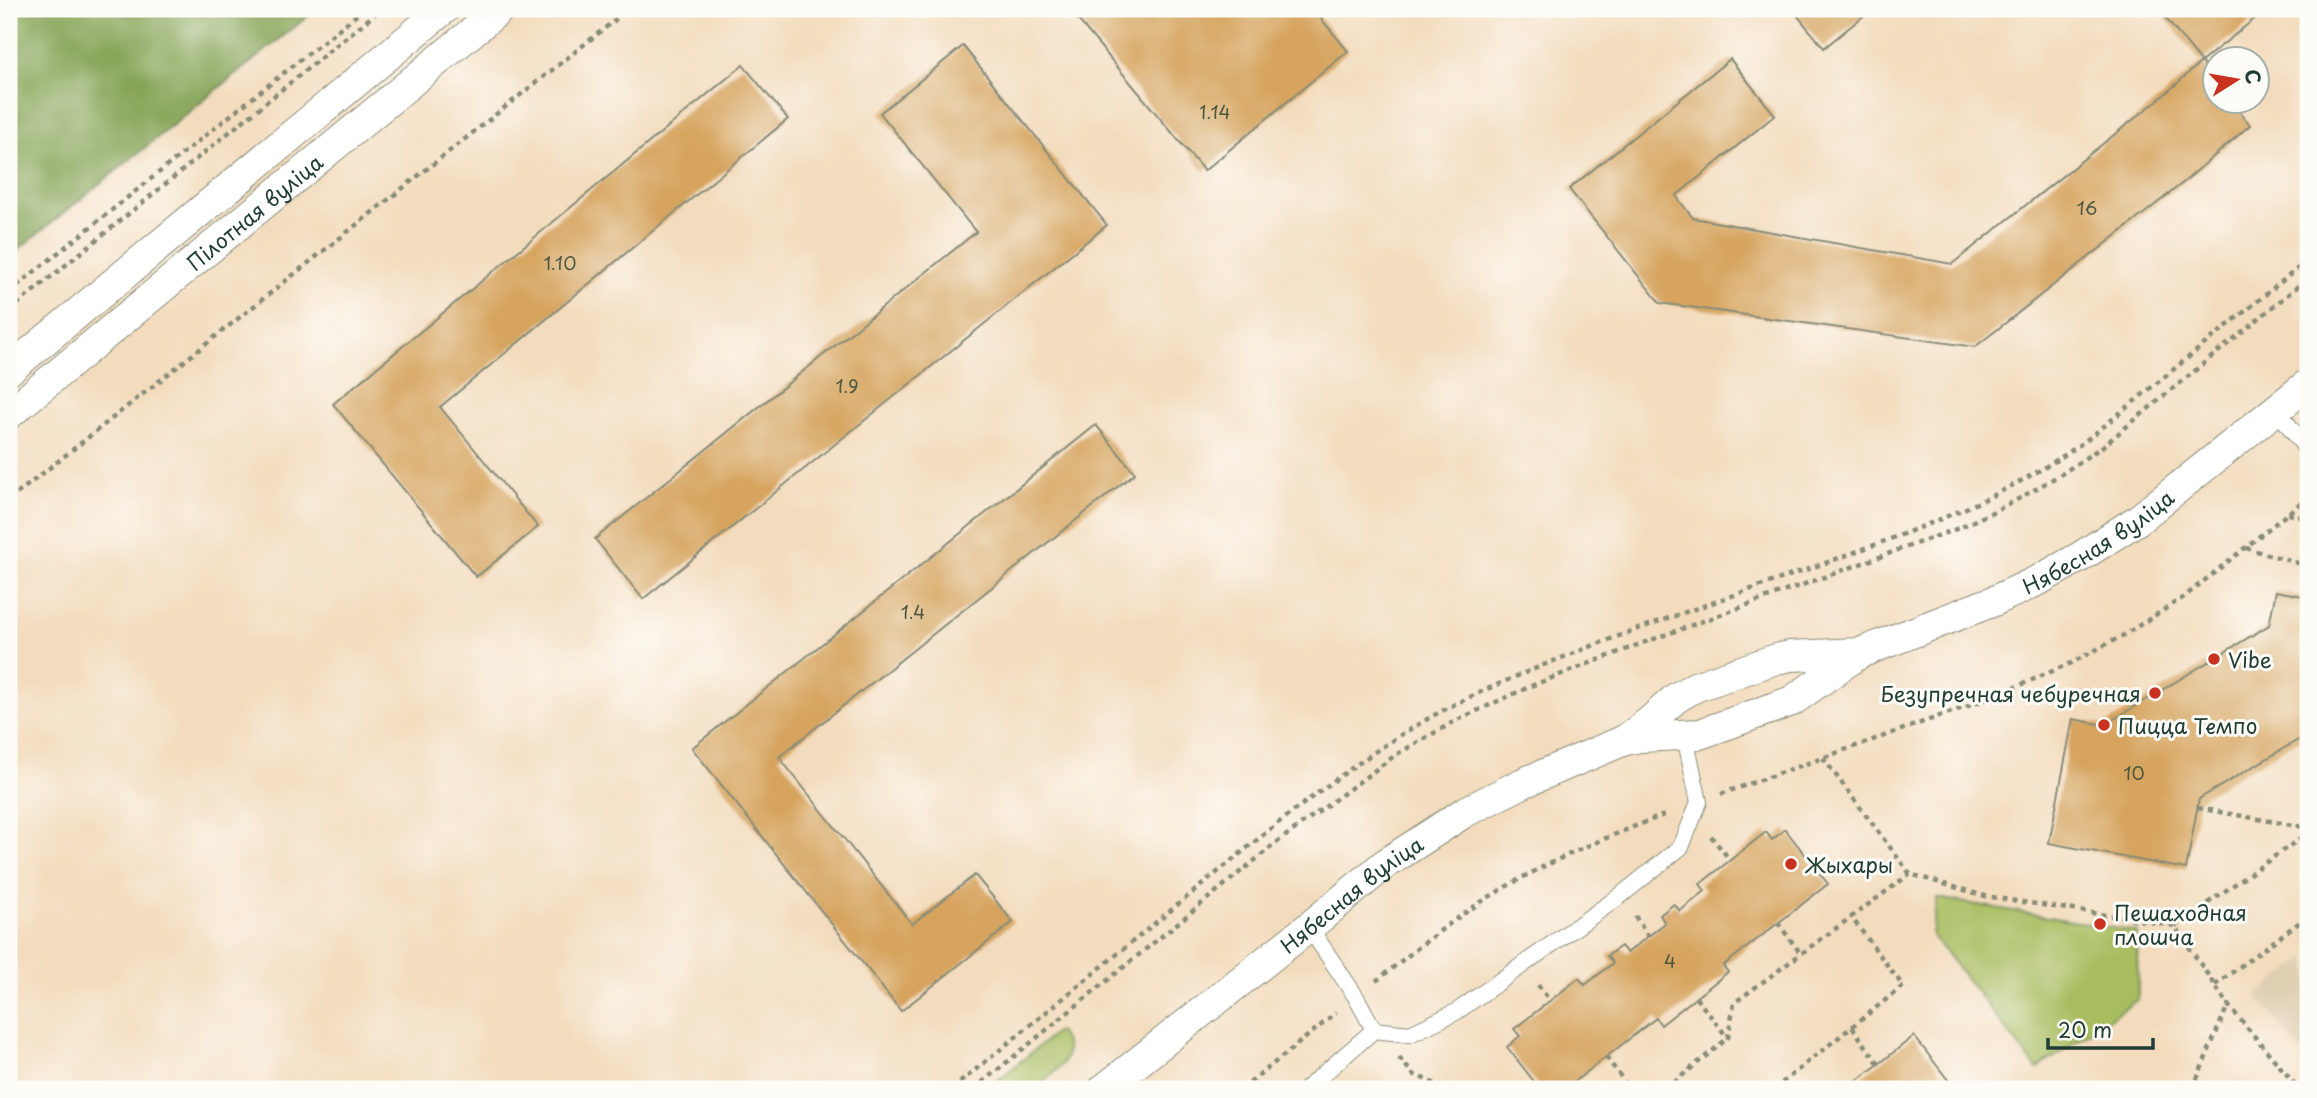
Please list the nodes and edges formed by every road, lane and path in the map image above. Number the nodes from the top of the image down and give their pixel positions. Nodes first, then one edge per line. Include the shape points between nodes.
1 (363, 9) edge
2 (381, 9) edge
3 (444, 9) edge
4 (500, 9) edge
5 (629, 9) edge
6 (2308, 260) edge
7 (2308, 278) edge
8 (9, 292) edge
9 (9, 311) edge
10 (9, 370) edge
11 (2308, 384) edge
12 (2277, 410) junction
13 (9, 414) edge
14 (2308, 451) edge
15 (2308, 497) edge
16 (9, 500) edge
17 (2287, 514) junction
18 (2308, 519) edge
19 (2245, 547) junction
20 (2308, 566) edge
21 (1696, 610) junction
22 (1701, 622) junction
23 (1860, 653) junction
24 (1685, 736) junction
25 (1625, 740) junction
26 (1823, 758) junction
27 (1699, 802) junction
28 (2199, 808) dead end
29 (2308, 831) edge
30 (1910, 874) junction
31 (2308, 916) edge
32 (1851, 917) junction
33 (1778, 923) dead end
34 (2175, 926) junction
35 (1309, 927) junction
36 (1801, 954) junction
37 (2215, 985) junction
38 (1356, 998) junction
39 (1696, 998) dead end
40 (2228, 1005) junction
41 (1852, 1027) junction
42 (1374, 1030) junction
43 (1728, 1038) junction
44 (1606, 1057) dead end
45 (1879, 1063) dead end
46 (2196, 1081) junction
47 (952, 1089) edge
48 (974, 1089) edge
49 (1104, 1089) edge
50 (1242, 1089) edge
51 (1306, 1089) edge
52 (1447, 1089) edge
53 (1630, 1089) edge
54 (1666, 1089) edge
55 (1774, 1089) edge
56 (2194, 1089) edge
57 (2203, 1089) edge
58 (2299, 1089) edge

1 - 8 path
2 - 9 path
3 - 10 street, Пілотная вуліца
4 - 13 street, Пілотная вуліца
5 - 16 path
6 - 21 path via 2094,435 2026,480 1929,525
7 - 22 path via 2103,446 2032,492 1947,533
11 - 12 street, Нябесная вуліца
12 - 14 lane
12 - 23 street, Нябесная вуліца via 2168,497 2080,558 1994,601
15 - 17 path
17 - 18 path
17 - 19 path
19 - 20 path
19 - 26 path via 2163,611 2071,663 1988,699
21 - 22 path
21 - 47 path via 1472,696 1381,748 1273,826
22 - 48 path via 1519,692 1396,754 1276,843
23 - 24 street, Нябесная вуліца via 1792,701
23 - 25 street, Нябесная вуліца via 1776,659 1695,687
24 - 25 street, Нябесная вуліца
24 - 27 lane
25 - 35 street, Нябесная вуліца via 1523,783 1442,825 1385,864
26 - 27 path
26 - 30 path
27 - 38 path via 1593,844 1496,893
27 - 42 lane via 1681,848 1478,997 1409,1034
28 - 29 path
29 - 34 path
30 - 32 path
30 - 34 path via 1985,896
31 - 37 path
32 - 36 path
32 - 41 path via 1903,986
33 - 36 path
34 - 37 path
35 - 38 lane
35 - 49 street, Нябесная вуліца
36 - 43 path via 1734,1003
37 - 40 path
38 - 42 lane
38 - 50 path
39 - 43 path
40 - 46 path
40 - 58 path
41 - 45 path
41 - 55 path
42 - 51 lane
42 - 52 path via 1413,1074
43 - 54 path
44 - 53 path
46 - 56 path
46 - 57 path

